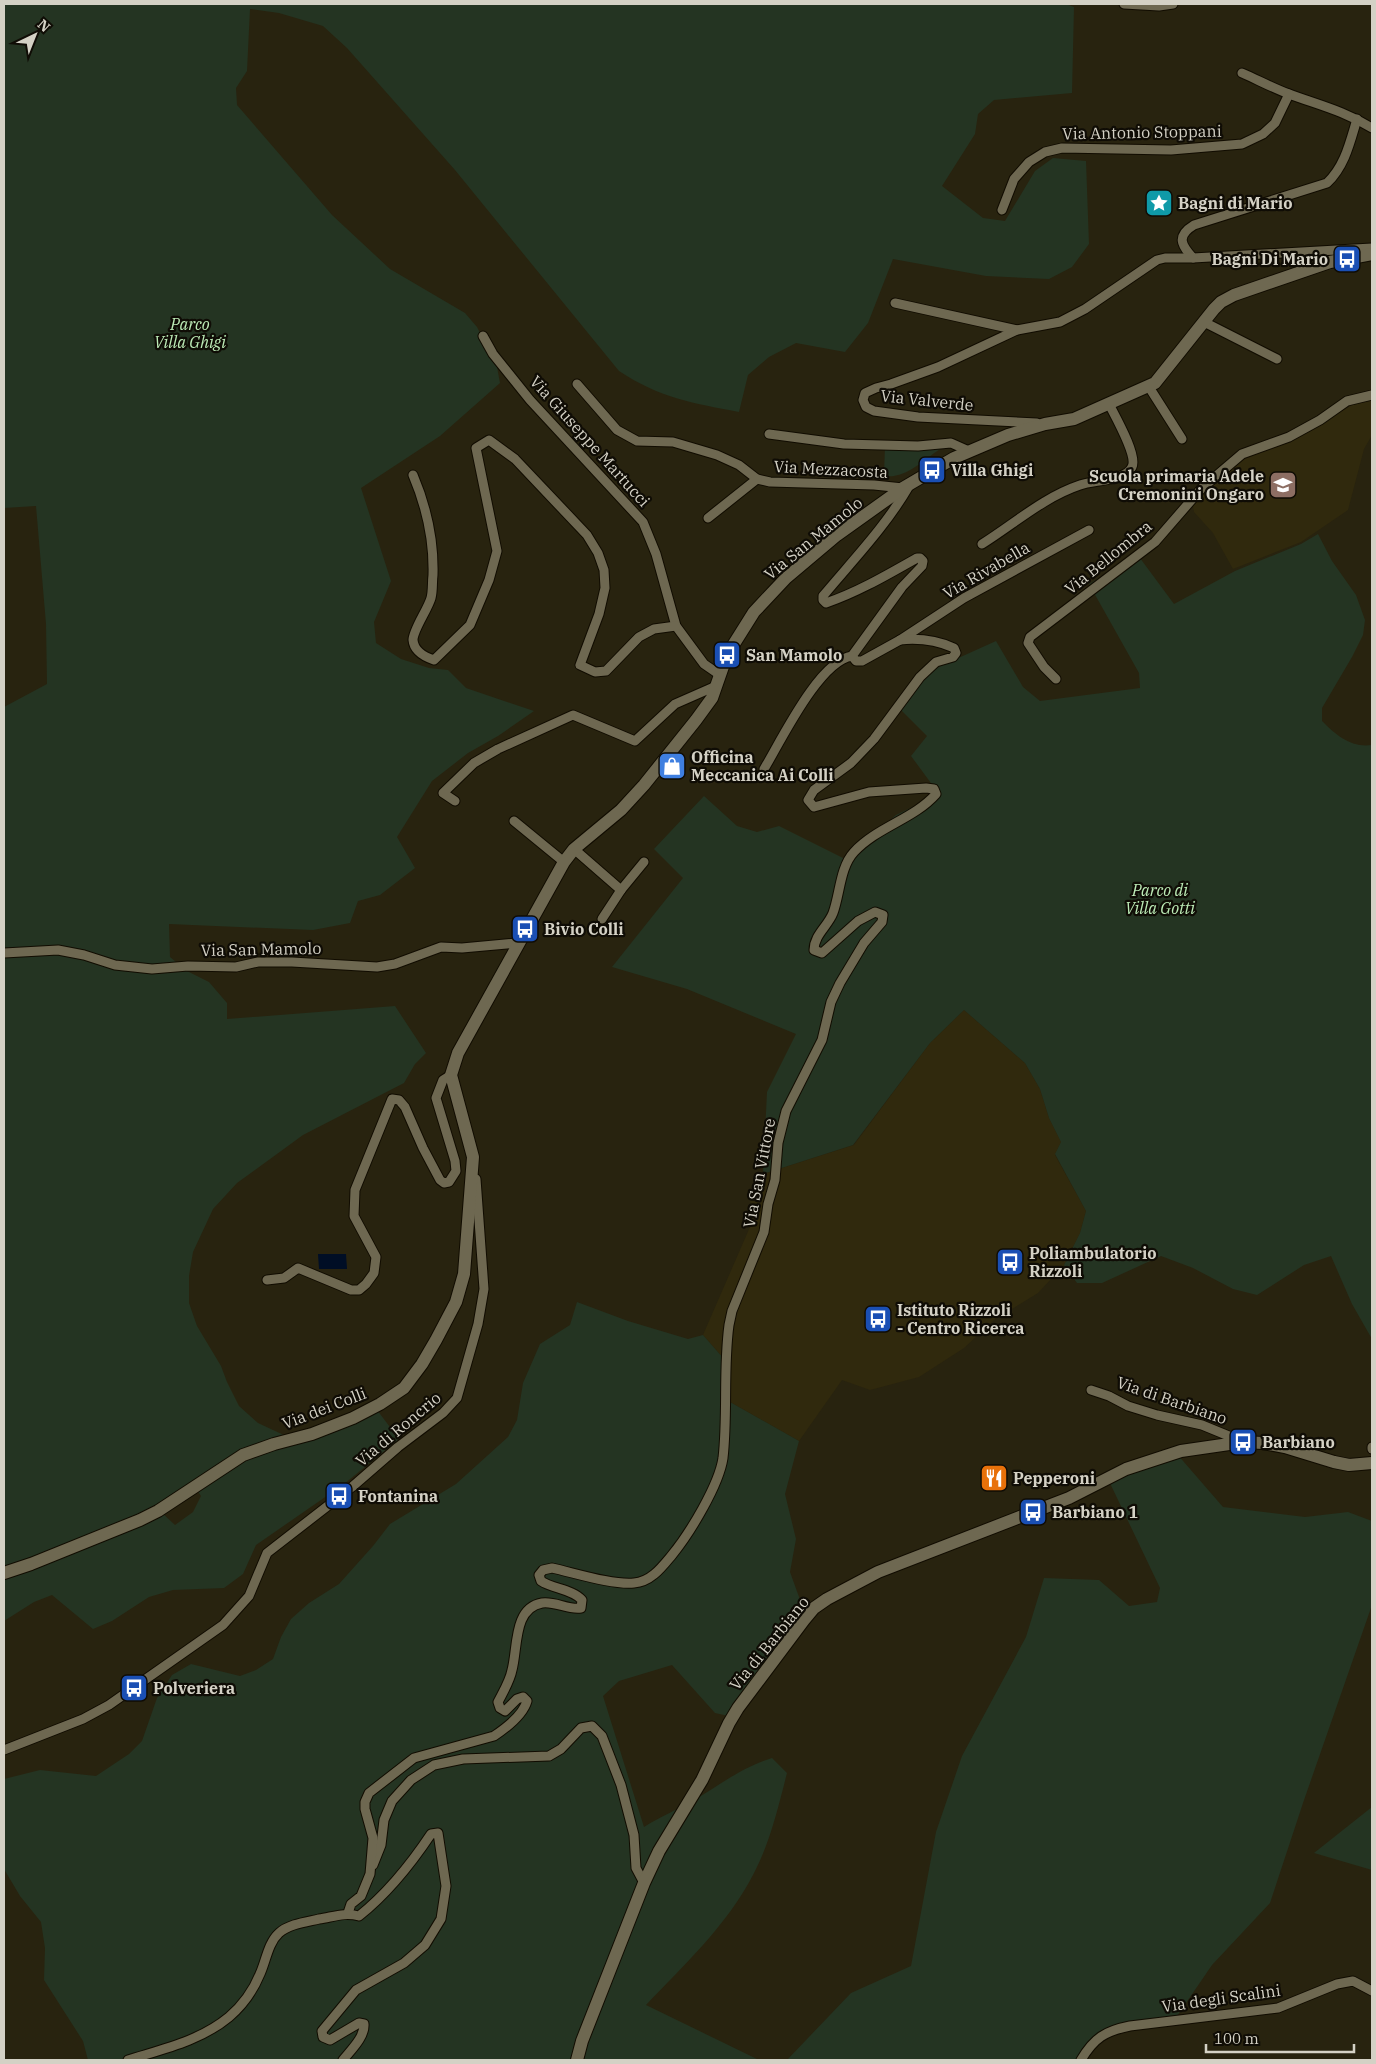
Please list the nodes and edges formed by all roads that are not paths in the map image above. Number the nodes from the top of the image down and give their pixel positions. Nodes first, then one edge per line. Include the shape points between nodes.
1 (1124, 4) edge
2 (1173, 4) edge
3 (1242, 73) dead end
4 (1288, 94) junction
5 (1357, 119) junction
6 (1372, 128) edge
7 (1002, 210) dead end
8 (1372, 248) edge
9 (1372, 254) edge
10 (1193, 258) junction
11 (895, 303) dead end
12 (1204, 322) junction
13 (1017, 330) junction
14 (483, 336) dead end
15 (1277, 359) dead end
16 (577, 384) dead end
17 (1148, 387) junction
18 (1372, 395) edge
19 (1109, 404) junction
20 (1045, 424) junction
21 (769, 434) dead end
22 (1182, 439) dead end
23 (969, 450) junction
24 (413, 475) dead end
25 (757, 479) junction
26 (907, 486) junction
27 (708, 518) dead end
28 (1089, 530) dead end
29 (982, 544) dead end
30 (676, 626) junction
31 (900, 640) junction
32 (852, 656) junction
33 (1056, 679) dead end
34 (718, 680) junction
35 (764, 769) dead end
36 (455, 801) dead end
37 (514, 821) dead end
38 (574, 849) junction
39 (564, 862) junction
40 (644, 862) dead end
41 (621, 890) junction
42 (602, 919) dead end
43 (517, 943) junction
44 (4, 953) edge
45 (451, 1075) junction
46 (473, 1157) junction
47 (267, 1280) dead end
48 (1091, 1390) dead end
49 (1243, 1442) junction
50 (1372, 1463) edge
51 (4, 1573) edge
52 (4, 1750) edge
53 (370, 1874) junction
54 (644, 1883) junction
55 (348, 1913) junction
56 (1372, 1990) edge
57 (128, 2060) edge
58 (343, 2060) edge
59 (577, 2060) edge
60 (1081, 2060) edge

1 - 2 street
3 - 4 street
4 - 5 street via 1323,104
4 - 7 street, Via Antonio Stoppani via 1276,123 1263,134 1242,144 1171,150 1062,148 1045,152 1029,162 1014,180
5 - 6 street
5 - 10 street via 1339,169 1327,183 1185,230 1182,242
8 - 10 street, Via Valverde
9 - 12 main road, Via San Mamolo via 1330,262 1234,295 1221,302
10 - 13 street, Via Valverde via 1157,260 1086,309 1060,322
11 - 13 street, Via Valverde
12 - 15 street
12 - 17 main road, Via San Mamolo via 1161,377
13 - 20 street, Via Valverde via 938,367 876,388 865,393 863,400 866,407 874,410 918,417
14 - 30 street, Via Giuseppe Martucci via 530,400 643,522 656,554
16 - 25 street, Via Mezzacosta via 617,430 636,440 673,442 717,455 739,465
17 - 19 main road, Via San Mamolo
17 - 22 street
18 - 33 street, Via Bellombra via 1347,401 1289,437 1242,454 1201,489 1155,542 1030,637 1028,643 1032,651
19 - 20 main road, Via San Mamolo via 1074,419
19 - 29 street, Via Rivabella via 1133,456 1133,467 1125,475 1082,484 1057,494
20 - 23 main road, Via San Mamolo via 1008,434
21 - 23 street via 844,444 918,446 951,443
23 - 26 main road, Via San Mamolo
24 - 30 street via 431,530 432,597 413,639 416,649 425,657 434,660 470,625 489,580 497,551 476,448 489,440 515,459 587,535 598,553 604,570 605,588 580,665 595,672 606,671 639,637
25 - 26 street, Via Mezzacosta
25 - 27 street, Via Mezzacosta
26 - 32 street via 899,504 823,596 826,603 917,558 923,561
26 - 34 main road, Via San Mamolo via 837,536 786,578 754,612 727,655
28 - 31 street, Via Rivabella via 964,598
30 - 34 street, Via Giuseppe Martucci
31 - 32 street, Via San Vittore via 862,661 856,661
31 - 53 street, Via San Vittore via 917,638 941,642 954,648 956,653 936,662 920,677 874,739 851,763 814,790 808,800 814,807 869,792 926,788 934,789 936,794 854,852 845,870 832,915 814,943 814,950 822,953 858,921 875,912 882,915 882,922 864,943 840,982 831,1002 822,1040 786,1111 764,1232 729,1325 724,1436 718,1476 683,1542 646,1580 621,1583 552,1568 543,1570 539,1575 540,1581 577,1595 582,1600 581,1608 541,1603 526,1613 520,1624 512,1671 498,1702 505,1711 523,1697 527,1701 525,1709 494,1736 414,1758 369,1793 365,1809 374,1838
32 - 35 street via 844,658 814,686
34 - 36 street via 675,704 635,741 573,715 474,763 444,793
34 - 38 main road, Via San Mamolo via 712,698 644,785 621,810
37 - 39 street
38 - 39 main road, Via San Mamolo
38 - 41 street
39 - 43 main road, Via San Mamolo
40 - 41 street
41 - 42 street
43 - 44 street, Via San Mamolo via 441,947 395,964 377,967 258,962 236,966 152,969 115,965 58,950
43 - 45 main road, Via San Mamolo via 464,1040
45 - 46 main road
45 - 47 street, Via San Mamolo via 443,1080 436,1098 456,1166 449,1182 440,1180 400,1100 392,1099 372,1148 355,1190 354,1216 376,1258 374,1273 366,1284 359,1290 352,1290 298,1268 284,1278
46 - 51 main road, Via dei Colli via 466,1261 456,1302 404,1388 353,1418 243,1455 140,1520
46 - 52 street, Via di Roncrio via 484,1289 478,1324 457,1398 443,1413 267,1553 249,1596 223,1625 108,1705 83,1719
48 - 49 street, Via di Barbiano via 1128,1406 1202,1426
49 - 50 main road, Via di Barbiano via 1285,1447 1349,1465
49 - 54 main road, Via di Barbiano via 1181,1451 1126,1469 1069,1498 878,1572 814,1608 728,1723 702,1780 659,1851
53 - 54 street, Via San Vittore via 392,1801 411,1780 434,1766 463,1759 549,1756 561,1749 581,1728 592,1726 602,1736 621,1785 634,1835 636,1868
53 - 55 street, Via San Vittore via 361,1896 351,1904
54 - 59 main road, Via di Barbiano
55 - 57 street via 298,1924 280,1932 248,1998 228,2017 173,2047
55 - 58 street via 360,1916 377,1902 431,1834 438,1833 446,1886 441,1918 425,1944 404,1963 356,1990 322,2031 323,2037 330,2040 359,2023 364,2024 360,2038
56 - 60 street, Via degli Scalini via 1353,1980 1278,2008 1112,2030 1097,2038

